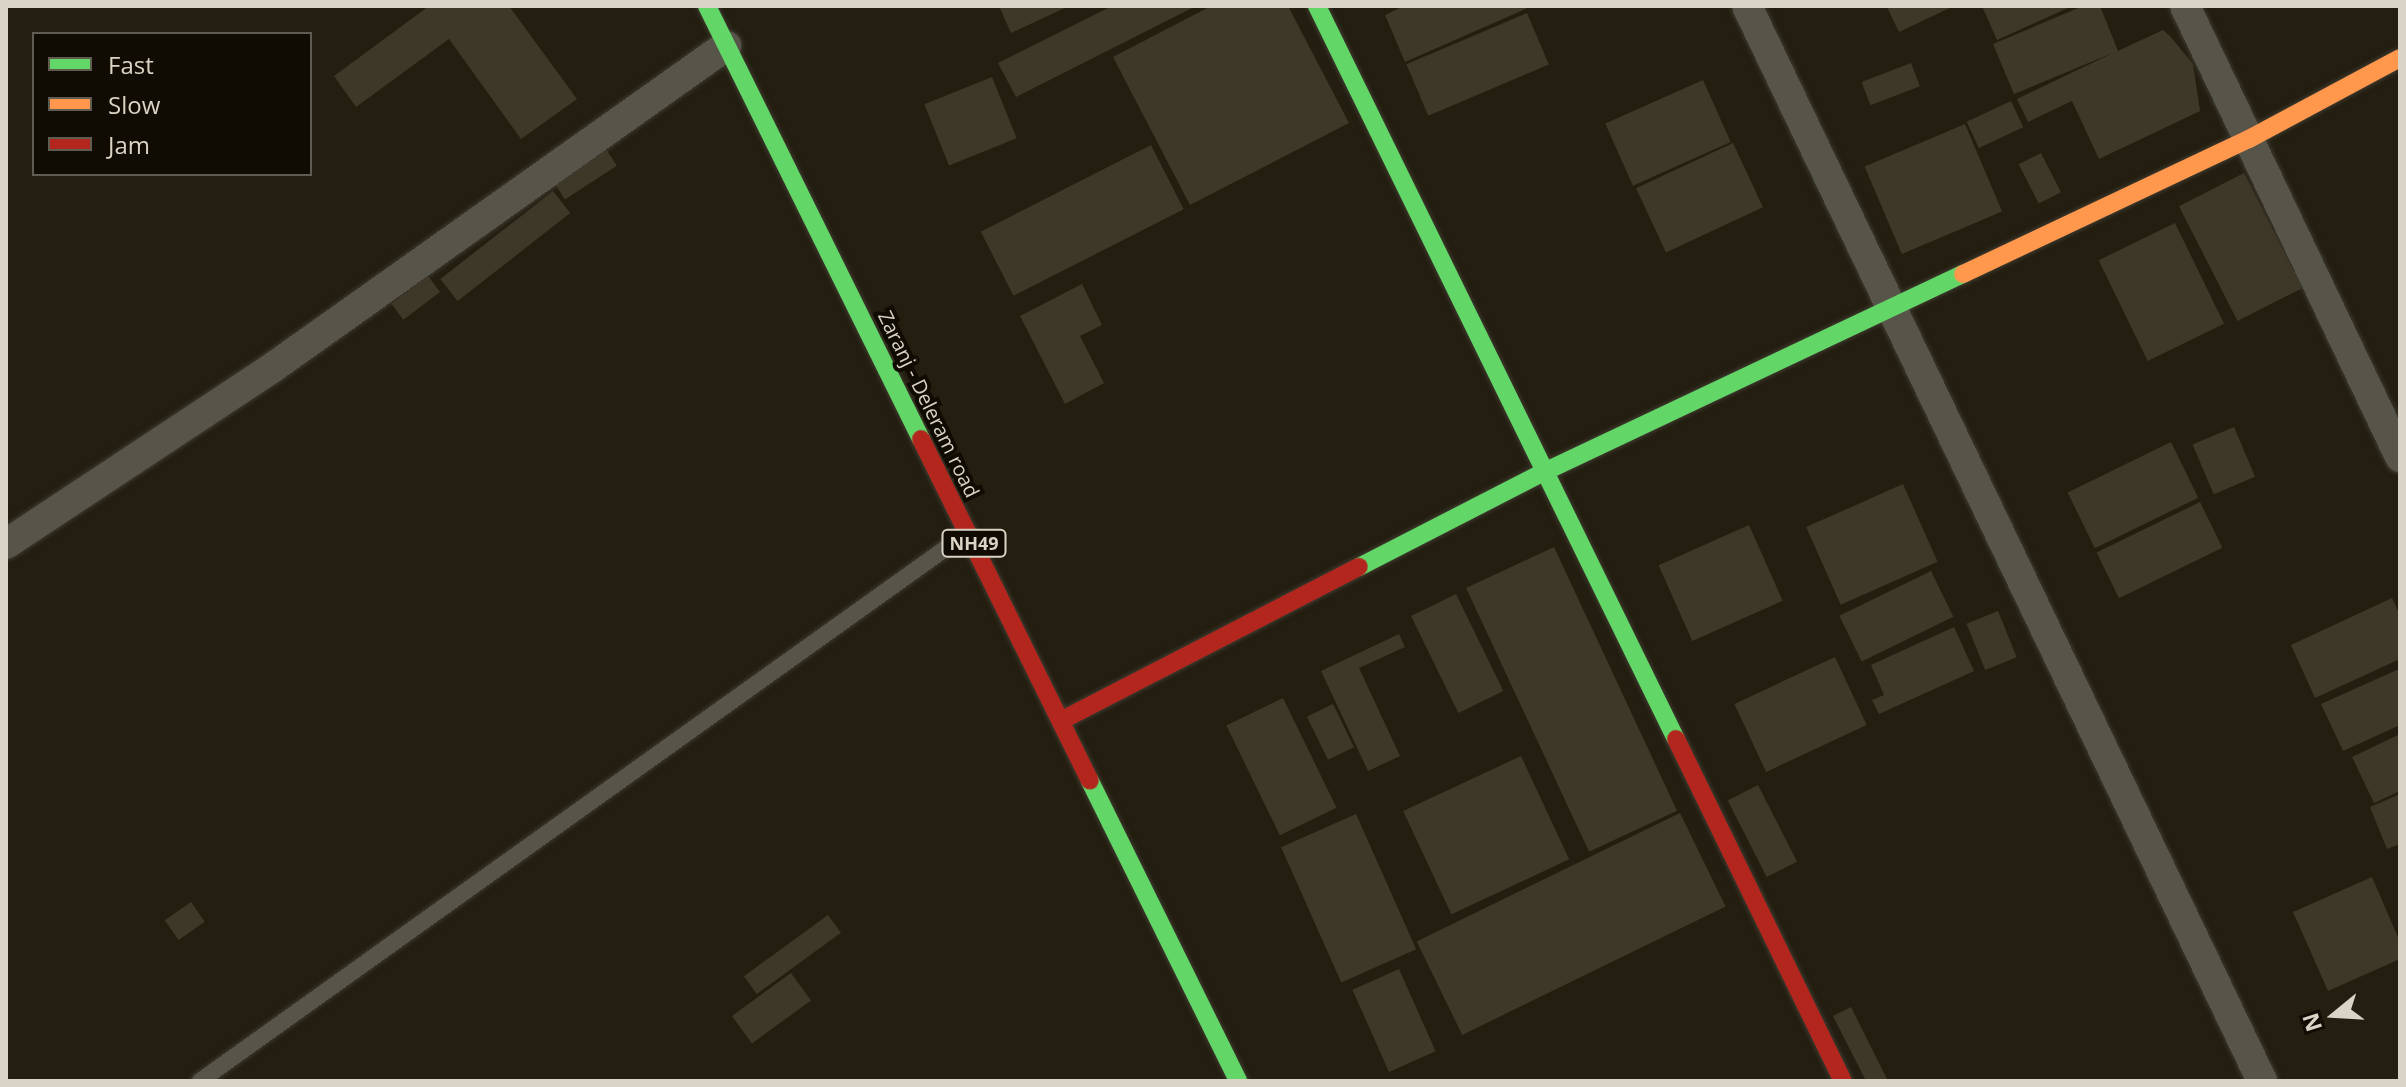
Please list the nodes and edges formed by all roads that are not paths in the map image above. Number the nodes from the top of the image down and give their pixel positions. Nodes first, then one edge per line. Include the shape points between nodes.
1 (707, 6) edge
2 (1317, 6) edge
3 (1747, 6) edge
4 (2185, 6) edge
5 (726, 46) junction
6 (2400, 58) edge
7 (2249, 139) junction
8 (1894, 309) junction
9 (2400, 457) edge
10 (1546, 471) junction
11 (968, 532) junction
12 (6, 544) edge
13 (1062, 720) junction
14 (200, 1081) edge
15 (1238, 1081) edge
16 (1843, 1081) edge
17 (2262, 1081) edge

1 - 5 main road, Zaranj - Deleram road / NH49
2 - 10 main road
3 - 8 street
4 - 7 street
5 - 11 main road, Zaranj - Deleram road / NH49
5 - 12 street via 272,368
6 - 7 main road
7 - 8 main road
7 - 9 street
8 - 10 main road
8 - 17 street
10 - 13 main road
10 - 16 main road
11 - 13 main road, Zaranj - Deleram road / NH49
11 - 14 lane
13 - 15 main road, Zaranj - Deleram road / NH49

